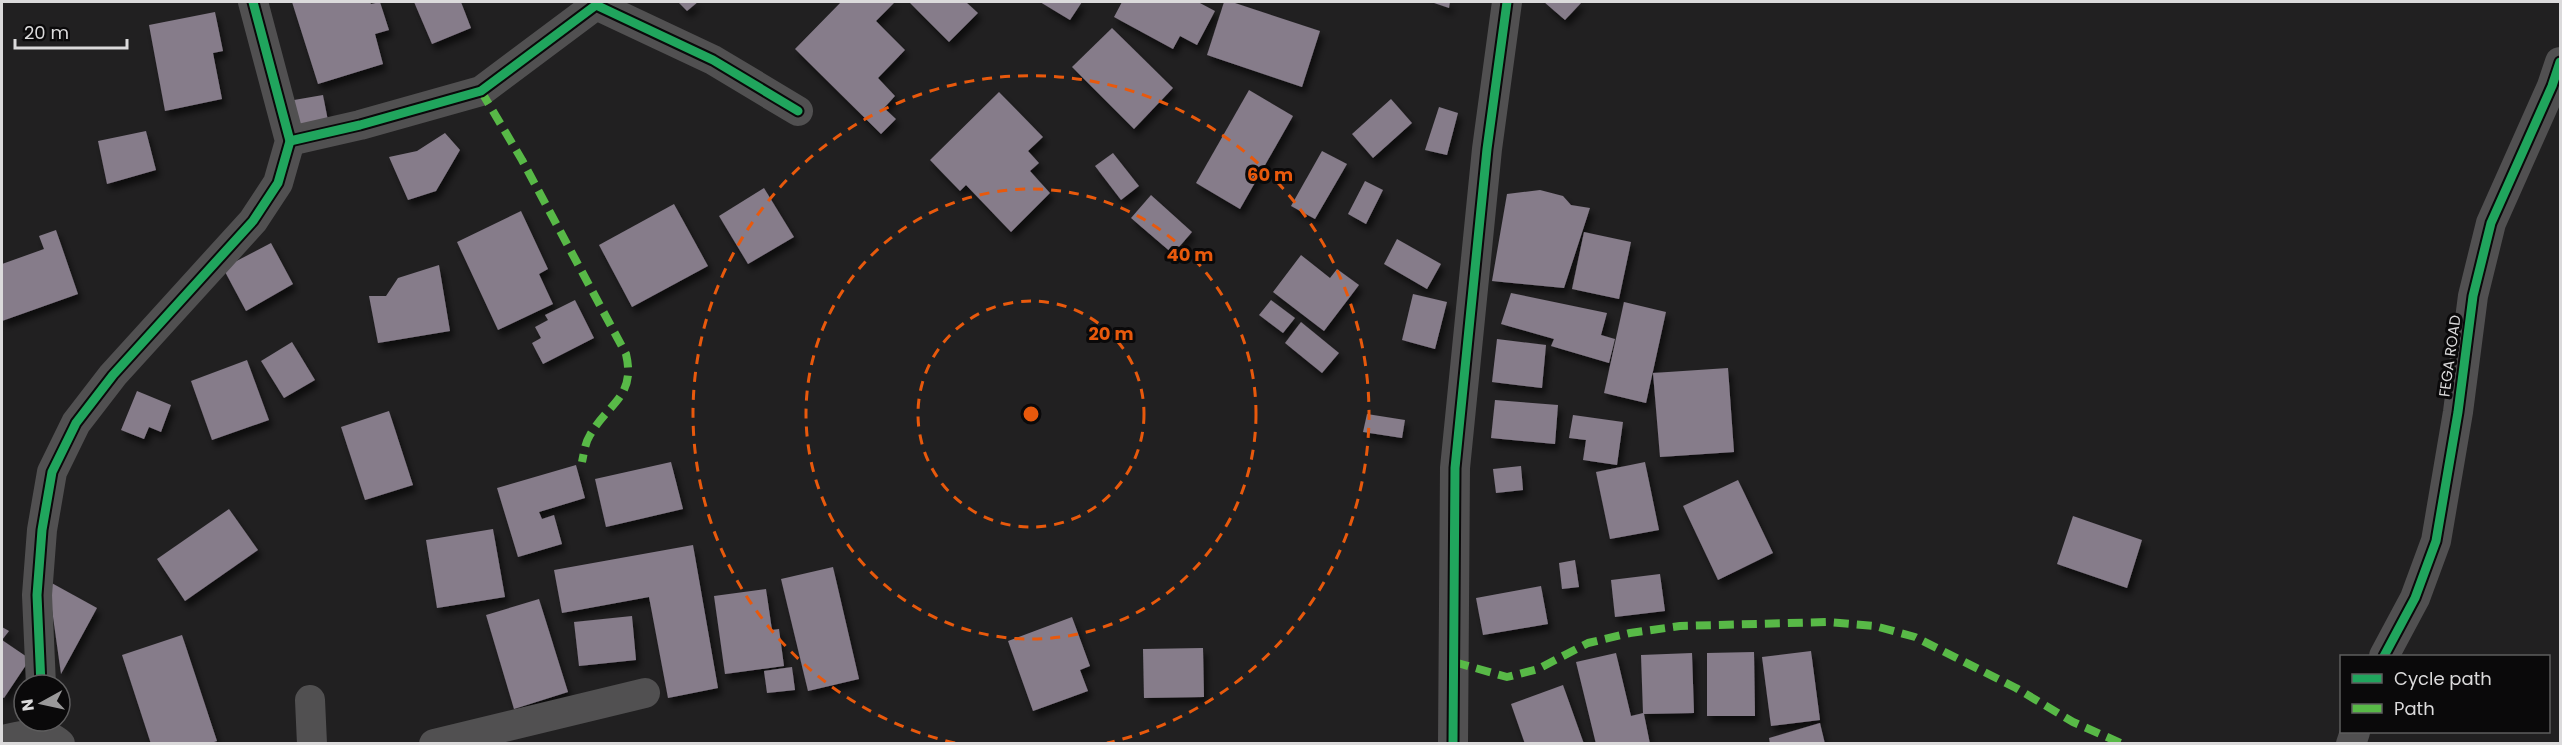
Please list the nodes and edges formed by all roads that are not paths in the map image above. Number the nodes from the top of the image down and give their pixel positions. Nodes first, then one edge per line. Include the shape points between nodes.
1 (254, 2) edge
2 (1507, 2) edge
3 (595, 3) edge
4 (2560, 62) edge
5 (798, 111) dead end
6 (290, 141) junction
7 (2385, 655) edge
8 (40, 673) edge
9 (645, 693) dead end
10 (310, 700) dead end
11 (48, 733) edge
12 (2, 740) edge
13 (312, 744) edge
14 (434, 744) edge
15 (1453, 744) edge

1 - 6 street
2 - 15 street via 1487,149 1455,468
3 - 5 street via 713,60
3 - 6 street via 481,91
4 - 7 street, FEGA ROAD via 2491,223 2474,296 2436,541 2415,598
6 - 8 street via 278,183 253,221 113,375 76,423 52,472 37,595
9 - 14 street
10 - 13 street
11 - 12 street

